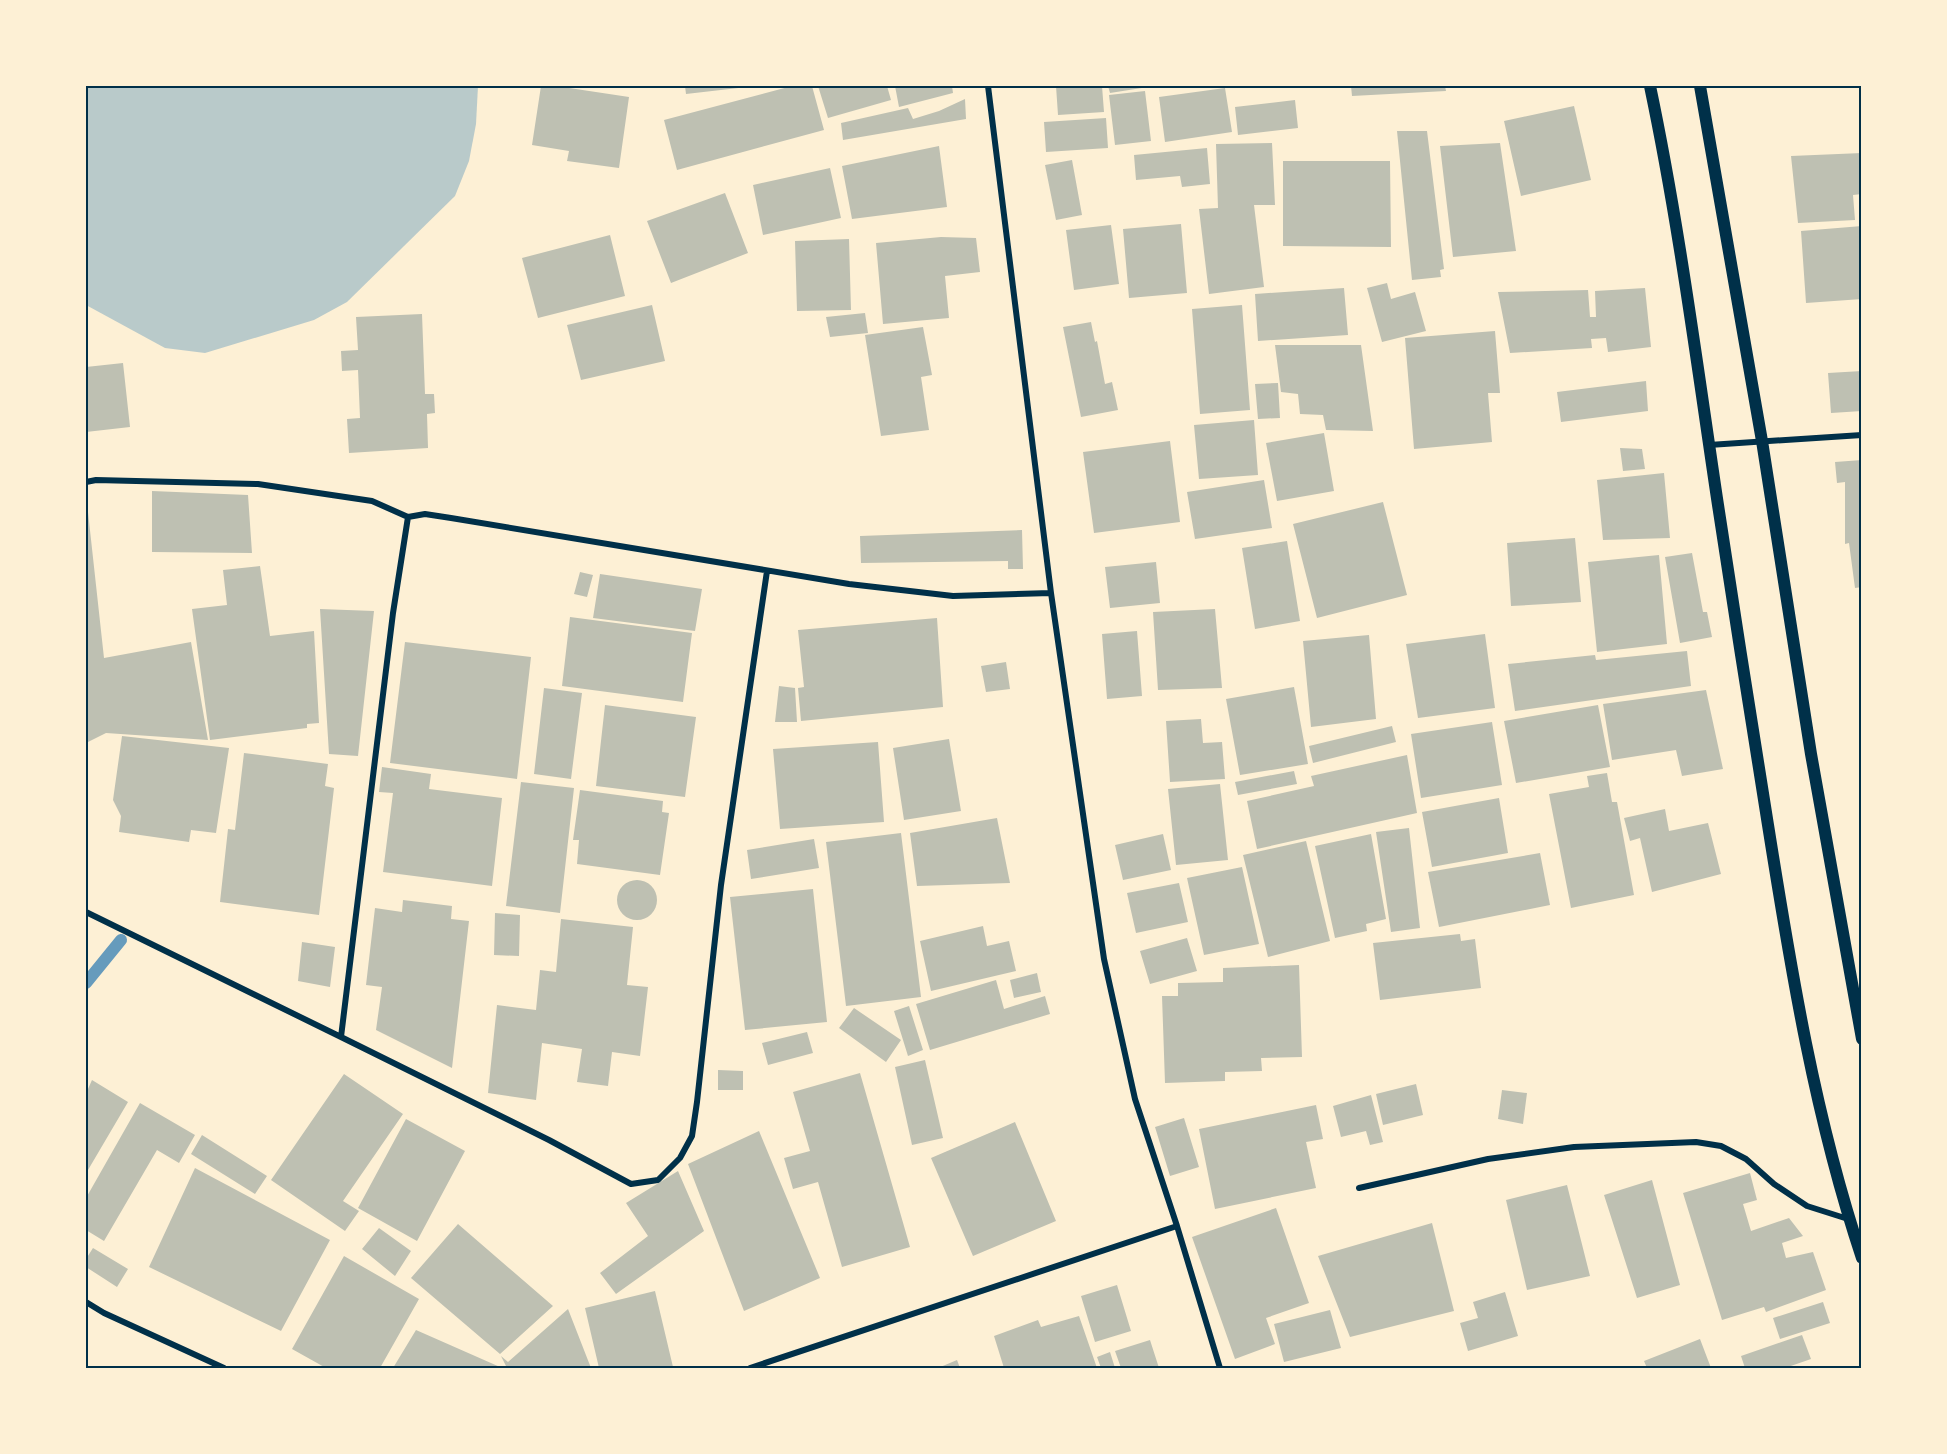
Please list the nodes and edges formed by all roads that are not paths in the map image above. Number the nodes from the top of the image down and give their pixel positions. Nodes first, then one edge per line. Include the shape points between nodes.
1 (988, 86) edge
2 (1650, 86) edge
3 (1700, 86) edge
4 (1862, 435) edge
5 (1762, 441) junction
6 (1710, 445) junction
7 (86, 482) edge
8 (408, 517) junction
9 (766, 571) junction
10 (1051, 593) junction
11 (86, 912) edge
12 (340, 1037) junction
13 (1862, 1039) edge
14 (1359, 1188) dead end
15 (1848, 1218) junction
16 (1177, 1226) junction
17 (1862, 1258) edge
18 (86, 1302) edge
19 (224, 1368) edge
20 (750, 1368) edge
21 (1220, 1368) edge

1 - 10 street
2 - 6 main road via 1668,172
3 - 5 main road
4 - 5 street
5 - 6 street
5 - 13 main road via 1810,754
6 - 15 main road via 1781,906 1814,1083
7 - 8 street via 258,484 372,501
8 - 9 street via 424,514 451,518
8 - 12 street
9 - 10 street via 953,596
9 - 12 street via 721,885 698,1102 692,1136 680,1158 658,1180 631,1184
10 - 16 street via 1104,959 1135,1099
11 - 12 street
14 - 15 street via 1499,1158 1574,1147 1696,1142 1721,1146 1746,1159 1807,1206
15 - 17 main road
16 - 20 street
16 - 21 street
18 - 19 street

